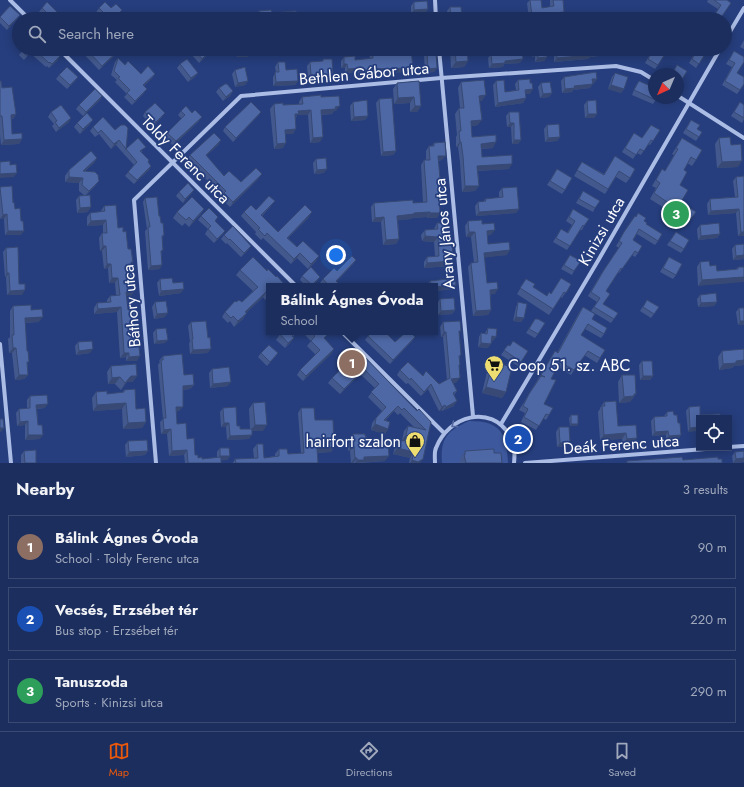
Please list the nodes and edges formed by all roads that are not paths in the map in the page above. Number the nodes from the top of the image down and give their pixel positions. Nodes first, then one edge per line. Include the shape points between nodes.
1 (10, 0) edge
2 (435, 0) edge
3 (744, 8) edge
4 (22, 12) edge
5 (436, 12) edge
6 (732, 28) edge
7 (66, 56) edge
8 (439, 56) edge
9 (716, 56) edge
10 (648, 76) edge
11 (441, 78) junction
12 (684, 100) edge
13 (689, 103) junction
14 (744, 138) edge
15 (172, 162) junction
16 (293, 283) edge
17 (345, 335) edge
18 (0, 344) edge
19 (473, 416) junction
20 (501, 424) junction
21 (444, 433) junction
22 (744, 446) edge
23 (732, 447) edge
24 (696, 450) edge
25 (10, 463) edge
26 (156, 463) edge
27 (435, 463) edge
28 (514, 463) edge
29 (525, 463) edge

1 - 4 street
2 - 5 street
3 - 6 street
7 - 15 street, Toldy Ferenc utca
8 - 11 street, Arany János utca
9 - 13 street, Kinizsi utca
10 - 11 street, Bethlen Gábor utca via 616,66
11 - 15 street, Bethlen Gábor utca via 241,96
11 - 19 street, Arany János utca
12 - 13 street
13 - 14 street
13 - 20 street, Kinizsi utca
15 - 16 street, Toldy Ferenc utca
15 - 26 street, Báthory utca via 134,200
17 - 21 street
18 - 25 street
19 - 20 street via 488,418
19 -> 21 street via 456,422
20 - 28 street via 511,437 515,451
21 - 27 street via 435,449
22 - 23 street
24 - 29 street, Deák Ferenc utca

